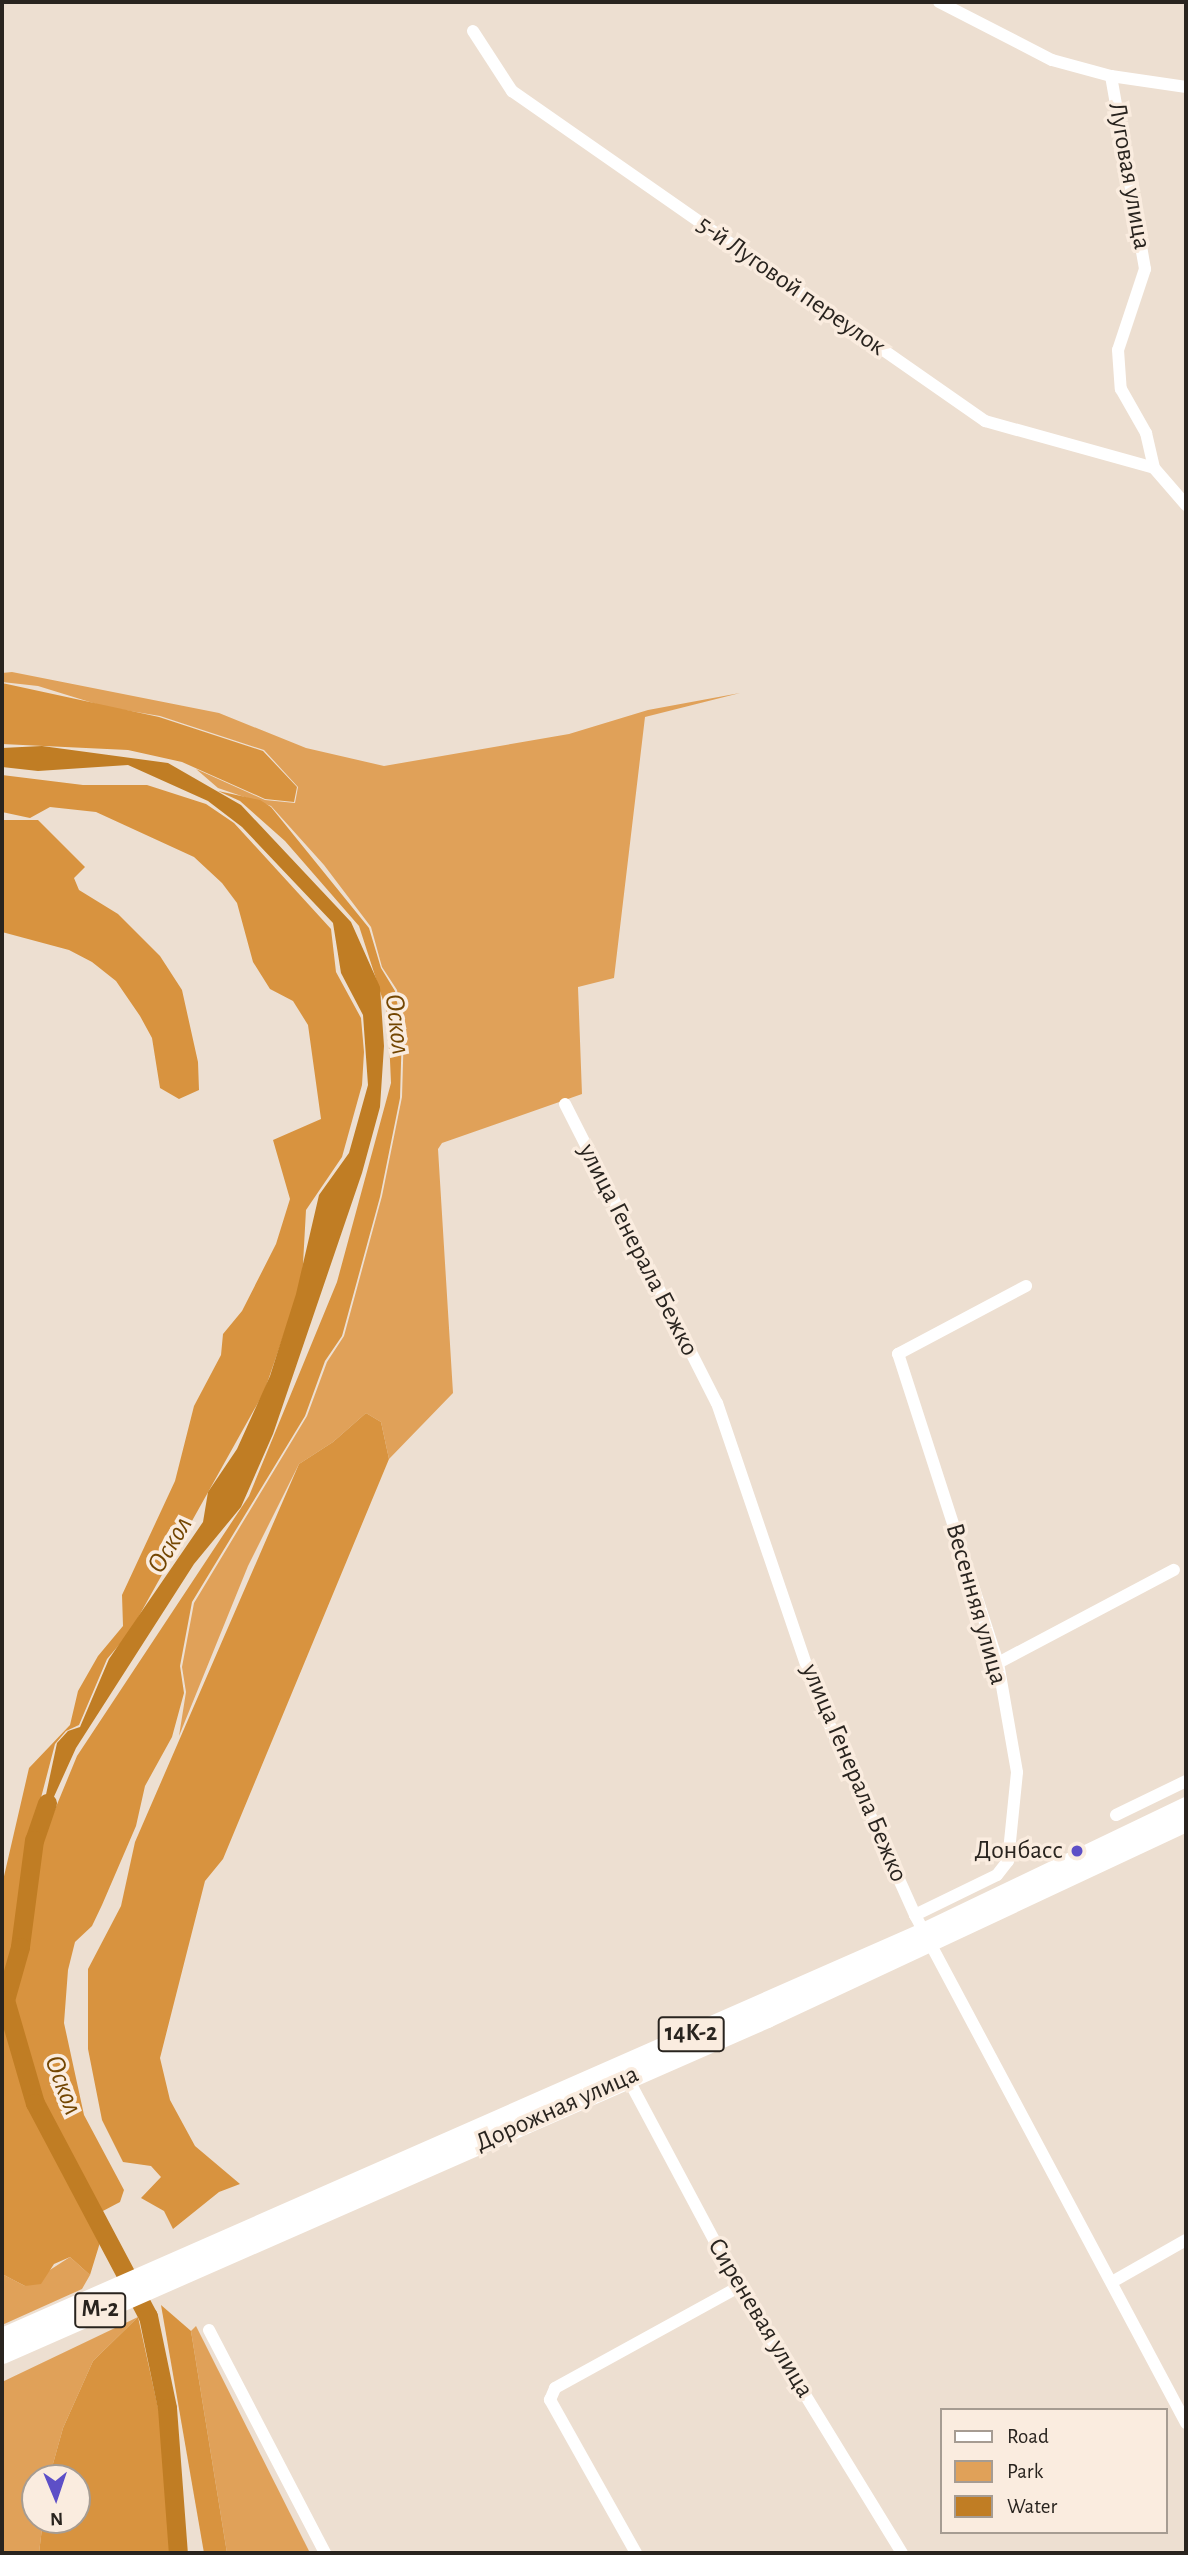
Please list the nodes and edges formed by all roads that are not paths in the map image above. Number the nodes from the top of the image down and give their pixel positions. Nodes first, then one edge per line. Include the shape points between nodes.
1 (939, 2) edge
2 (473, 31) dead end
3 (1111, 76) junction
4 (1186, 88) edge
5 (1154, 468) junction
6 (1186, 505) edge
7 (565, 1104) dead end
8 (1026, 1286) dead end
9 (1174, 1570) dead end
10 (998, 1663) junction
11 (1186, 1781) edge
12 (1186, 1806) edge
13 (1116, 1815) dead end
14 (1186, 1822) edge
15 (922, 1931) junction
16 (625, 2071) junction
17 (1186, 2241) edge
18 (195, 2259) junction
19 (1112, 2282) junction
20 (739, 2287) junction
21 (209, 2330) dead end
22 (2, 2337) edge
23 (2, 2354) edge
24 (1186, 2423) edge
25 (325, 2553) edge
26 (636, 2553) edge
27 (902, 2553) edge

1 - 3 street via 1052,61
2 - 5 street, 5-й Луговой переулок via 512,91 985,421
3 - 4 street
3 - 5 street, Луговая улица via 1145,269 1118,350 1121,389 1146,433
5 - 6 street, Луговая улица
7 - 15 street, улица Генерала Бежко via 717,1403 818,1699
8 - 10 street, Весенняя улица via 898,1354
9 - 10 street
10 - 15 street, Весенняя улица via 1017,1772 1008,1861 997,1875
11 - 13 street
12 - 15 main road, Дорожная улица / 14К-2
14 - 15 main road, Дорожная улица / 14К-2
15 - 16 main road, Дорожная улица / 14К-2
15 - 19 street, улица Генерала Бежко
16 - 18 main road, Дорожная улица / 14К-2
16 - 20 street, Сиреневая улица
17 - 19 street
18 - 22 main road, Дорожная улица / М-2
18 - 23 main road, Дорожная улица / М-2
19 - 24 street, улица Генерала Бежко
20 - 26 street via 555,2388 550,2400
20 - 27 street, Сиреневая улица
21 - 25 street

